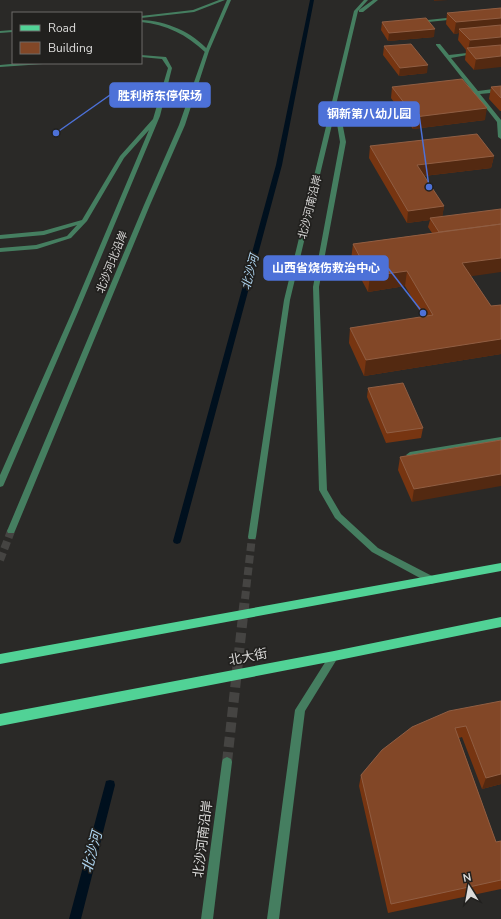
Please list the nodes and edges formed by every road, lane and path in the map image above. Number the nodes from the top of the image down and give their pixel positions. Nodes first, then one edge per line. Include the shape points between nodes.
1 (223, 0) edge
2 (229, 0) edge
3 (366, 0) edge
4 (376, 0) edge
5 (355, 15) junction
6 (142, 17) edge
7 (463, 17) edge
8 (142, 21) edge
9 (409, 23) edge
10 (12, 27) edge
11 (0, 28) edge
12 (12, 31) edge
13 (0, 32) edge
14 (438, 45) dead end
15 (208, 51) junction
16 (486, 52) edge
17 (142, 56) edge
18 (447, 57) junction
19 (29, 64) edge
20 (0, 66) edge
21 (501, 90) edge
22 (477, 93) junction
23 (335, 103) junction
24 (157, 116) junction
25 (501, 137) edge
26 (84, 220) junction
27 (0, 237) edge
28 (0, 250) edge
29 (501, 440) edge
30 (410, 456) edge
31 (0, 484) edge
32 (11, 531) tunnel mouth
33 (252, 537) tunnel mouth
34 (501, 567) edge
35 (432, 580) junction
36 (501, 622) edge
37 (334, 656) junction
38 (1, 657) edge
39 (0, 720) edge
40 (227, 762) tunnel mouth
41 (207, 919) edge
42 (273, 919) edge

1 - 6 street via 194,11
2 - 15 street, 北沙河北沿岸
3 - 5 street, 北沙河南沿岸
4 - 5 street
5 - 23 street, 北沙河南沿岸
7 - 9 street
8 - 15 street via 160,24 188,35
10 - 11 street
12 - 13 street
14 - 18 street
15 - 32 street, 北沙河北沿岸 via 182,125
16 - 18 street
17 - 24 street via 164,58 170,68
18 - 22 street
19 - 20 street
21 - 22 street
22 - 25 street via 500,122
23 - 33 street, 北沙河南沿岸 via 287,300
23 - 35 street via 343,142 316,287 323,490 338,516 374,550
24 - 26 street via 122,157
24 - 31 street
26 - 27 street via 44,233
26 - 28 street via 69,237 37,247
29 - 30 street
34 - 35 main road
35 - 38 main road
36 - 37 main road, 北大街
37 - 39 main road, 北大街
37 - 42 street via 300,710
40 - 41 street, 北沙河南沿岸

